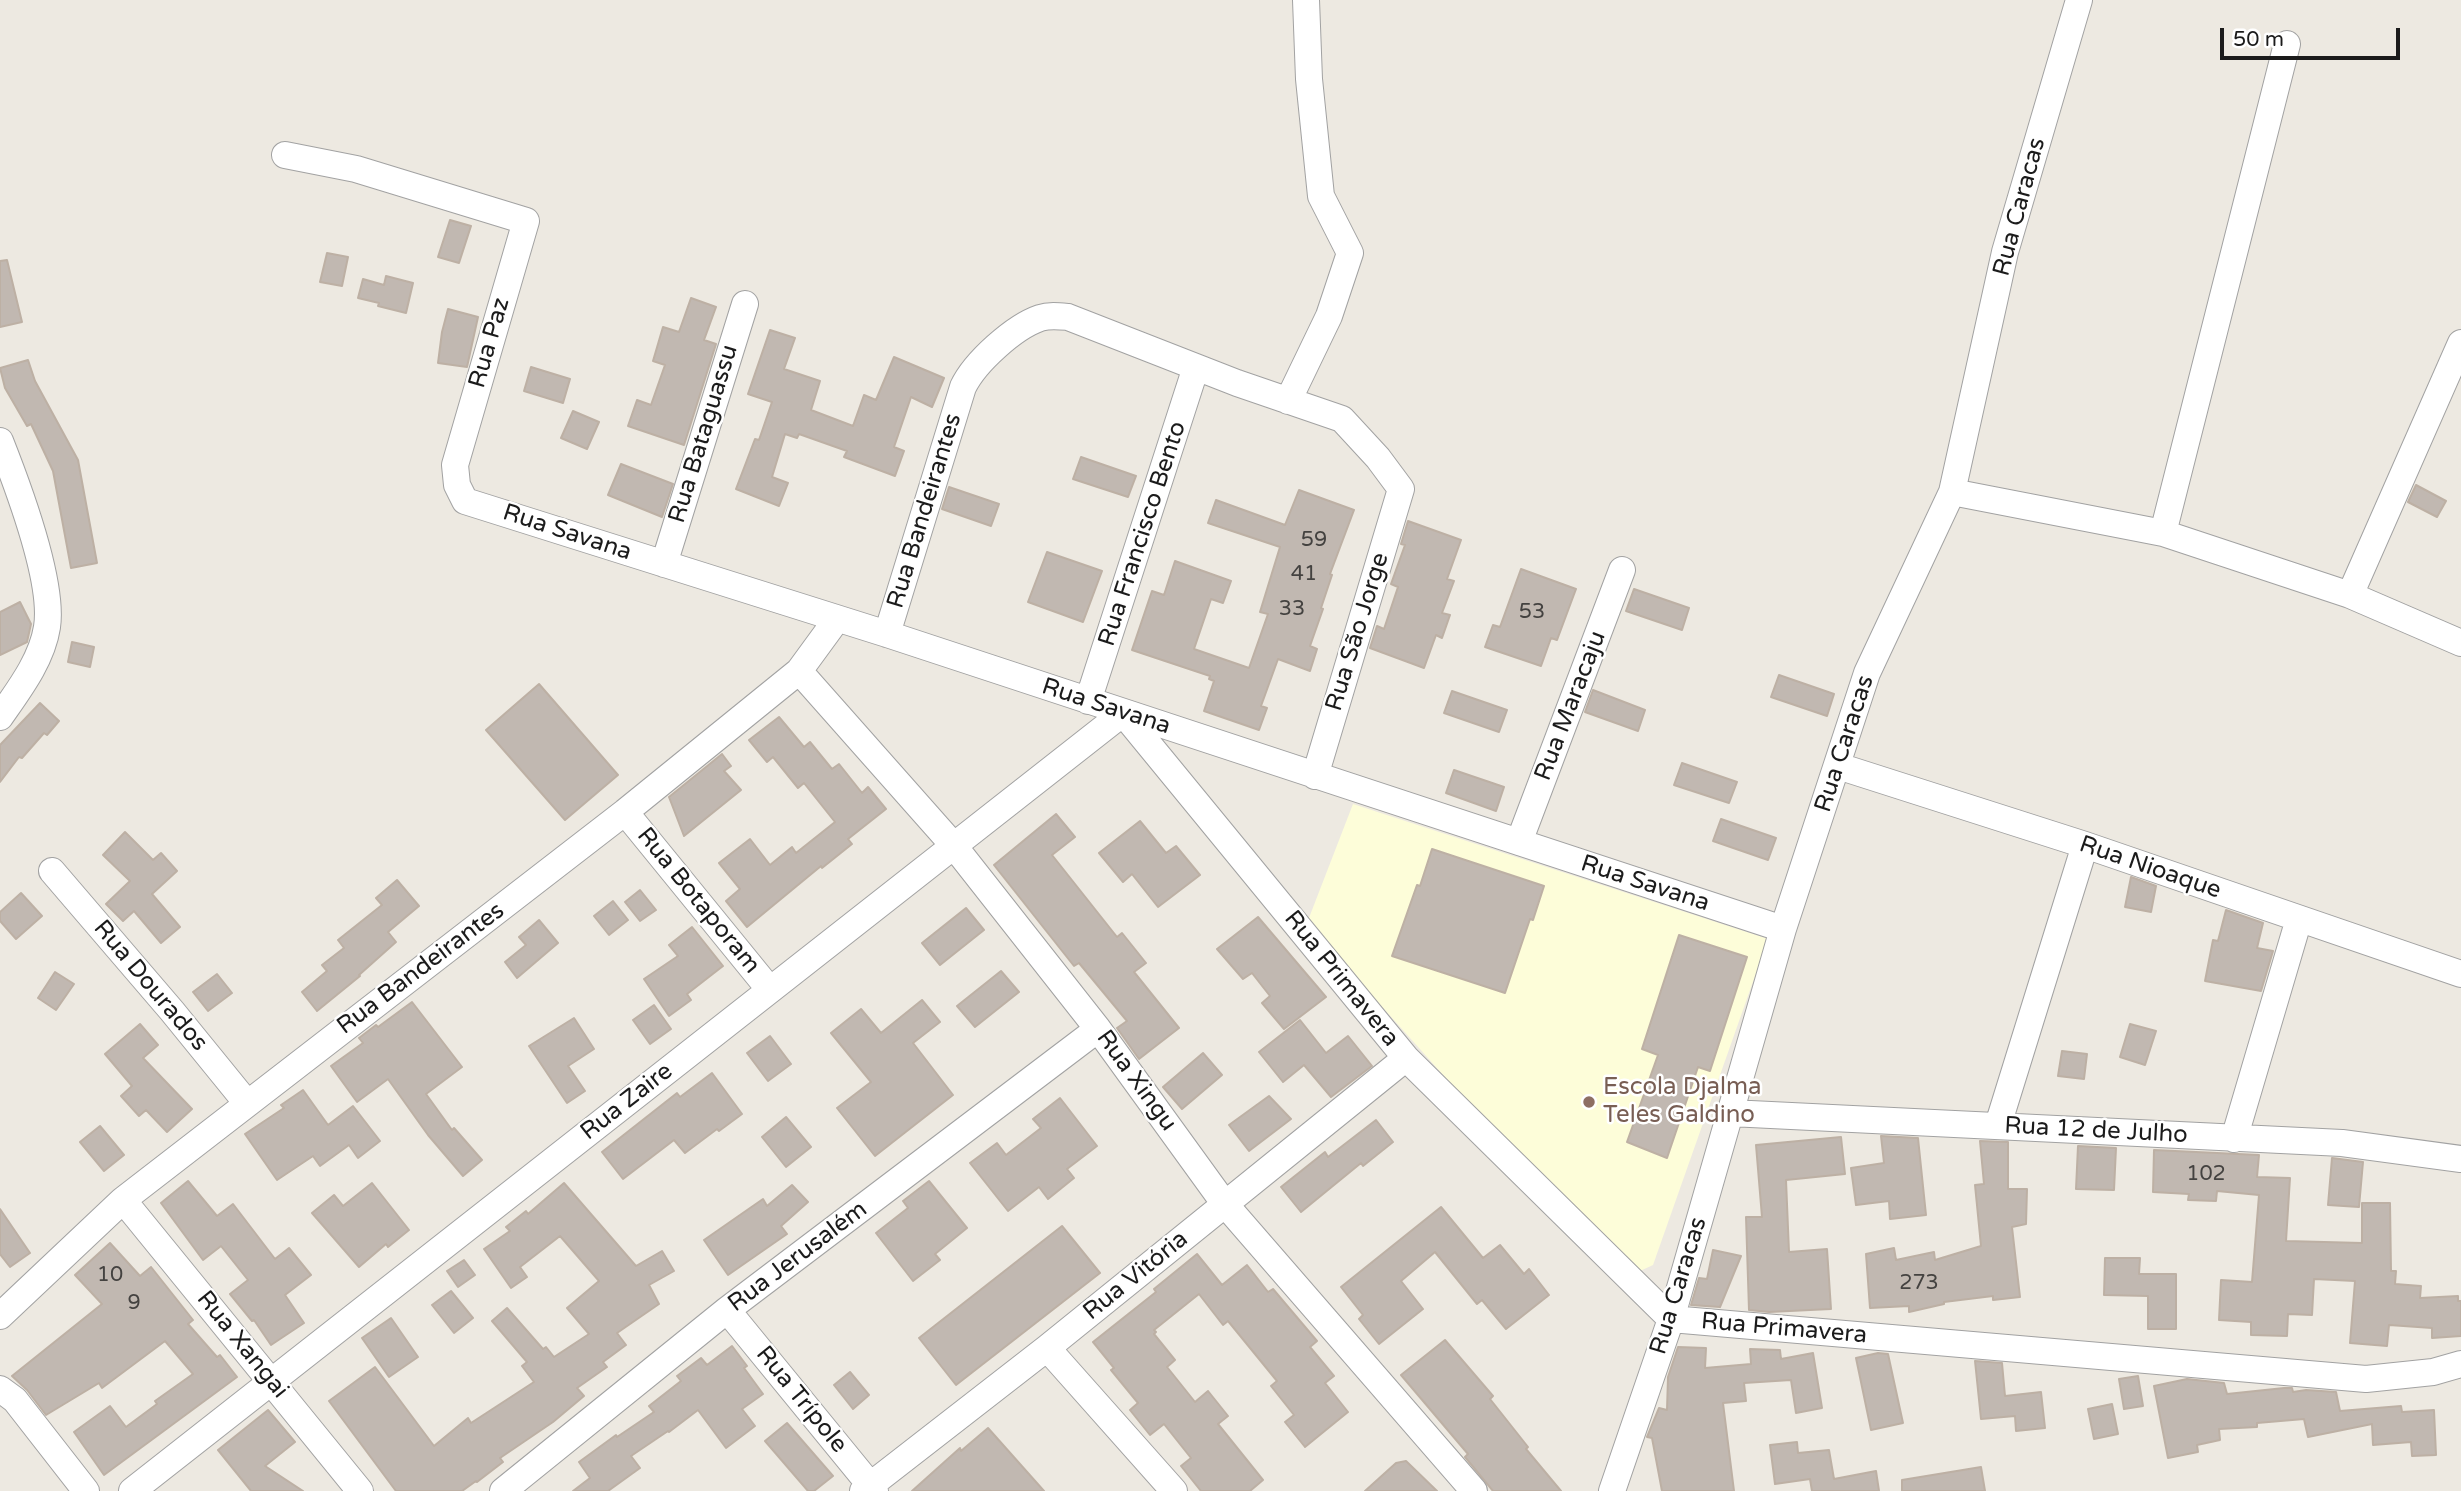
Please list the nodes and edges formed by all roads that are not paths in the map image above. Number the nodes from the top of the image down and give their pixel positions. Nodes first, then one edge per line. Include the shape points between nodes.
1 (1306, 0) edge
2 (2079, 0) edge
3 (2287, 44) dead end
4 (285, 155) dead end
5 (745, 304) dead end
6 (2461, 343) edge
7 (1196, 367) junction
8 (1288, 401) junction
9 (2, 449) edge
10 (455, 465) joint
11 (1952, 492) junction
12 (2163, 533) junction
13 (664, 564) junction
14 (1622, 570) dead end
15 (2350, 595) junction
16 (837, 619) junction
17 (887, 634) junction
18 (2461, 643) edge
19 (799, 671) junction
20 (9, 694) edge
21 (1088, 701) junction
22 (1123, 713) junction
23 (0, 717) edge
24 (1838, 766) junction
25 (1315, 776) junction
26 (625, 812) junction
27 (1519, 842) junction
28 (2085, 845) junction
29 (954, 846) junction
30 (52, 872) dead end
31 (2299, 919) junction
32 (1783, 929) junction
33 (2461, 974) edge
34 (770, 990) junction
35 (1098, 1029) junction
36 (1406, 1058) junction
37 (246, 1102) junction
38 (1730, 1113) junction
39 (1998, 1125) junction
40 (2234, 1139) junction
41 (2461, 1159) edge
42 (123, 1200) junction
43 (1224, 1203) junction
44 (727, 1310) junction
45 (0, 1316) edge
46 (1671, 1319) junction
47 (1047, 1348) junction
48 (2461, 1364) edge
49 (271, 1381) junction
50 (0, 1389) edge
51 (869, 1489) edge
52 (86, 1491) edge
53 (131, 1491) edge
54 (360, 1491) edge
55 (503, 1491) edge
56 (1174, 1491) edge
57 (1474, 1491) edge
58 (1612, 1491) edge

1 - 8 street via 1321,196 1350,253 1329,316
2 - 11 street, Rua Caracas via 2005,252
3 - 12 street
4 - 10 street, Rua Paz via 356,169 526,221
5 - 13 street, Rua Bataguassu
6 - 15 street
7 - 8 street
7 - 17 street, Rua Bandeirantes via 1068,317 1040,318 1016,330 970,374 963,387
7 - 21 street, Rua Francisco Bento
8 - 25 street, Rua São Jorge via 1342,419 1401,489
9 - 20 street via 36,546 48,626 43,645
10 - 13 street, Rua Savana via 465,501
11 - 12 street
11 - 24 street, Rua Caracas via 1867,673
12 - 15 street
13 - 16 street, Rua Savana
14 - 27 street, Rua Maracaju
15 - 18 street
16 - 17 street, Rua Savana
16 - 19 street, Rua Bandeirantes
17 - 21 street, Rua Savana
19 - 26 street, Rua Bandeirantes
19 - 29 street, Rua Xingu
20 - 23 street
21 - 22 street, Rua Savana
22 - 25 street, Rua Savana
22 - 29 street, Rua Zaire
22 - 36 street, Rua Primavera
24 - 28 street, Rua Nioaque
24 - 32 street, Rua Caracas
25 - 27 street, Rua Savana
26 - 34 street, Rua Botaporam
26 - 37 street, Rua Bandeirantes
27 - 32 street, Rua Savana
28 - 31 street, Rua Nioaque
28 - 39 street
29 - 34 street, Rua Zaire
29 - 35 street, Rua Xingu
30 - 37 street, Rua Dourados
31 - 33 street, Rua Nioaque
31 - 40 street
32 - 38 street, Rua Caracas
34 - 49 street, Rua Zaire
35 - 43 street, Rua Xingu
35 - 44 street, Rua Jerusalém
36 - 43 street, Rua Vitória
36 - 46 street, Rua Primavera
37 - 42 street, Rua Bandeirantes
38 - 39 street, Rua 12 de Julho
38 - 46 street, Rua Caracas
39 - 40 street, Rua 12 de Julho
40 - 41 street, Rua 12 de Julho via 2342,1143
42 - 45 street, Rua Bandeirantes
42 - 49 street, Rua Xangai
43 - 47 street, Rua Vitória
43 - 57 street, Rua Xingu
44 - 51 street, Rua Trípole
44 - 55 street, Rua Jerusalém
46 - 48 street, Rua Primavera via 2366,1379 2433,1372
46 - 58 street, Rua Caracas
47 - 51 street, Rua Vitória
47 - 56 street
49 - 53 street, Rua Zaire
49 - 54 street, Rua Xangai
50 - 52 street via 15,1400

